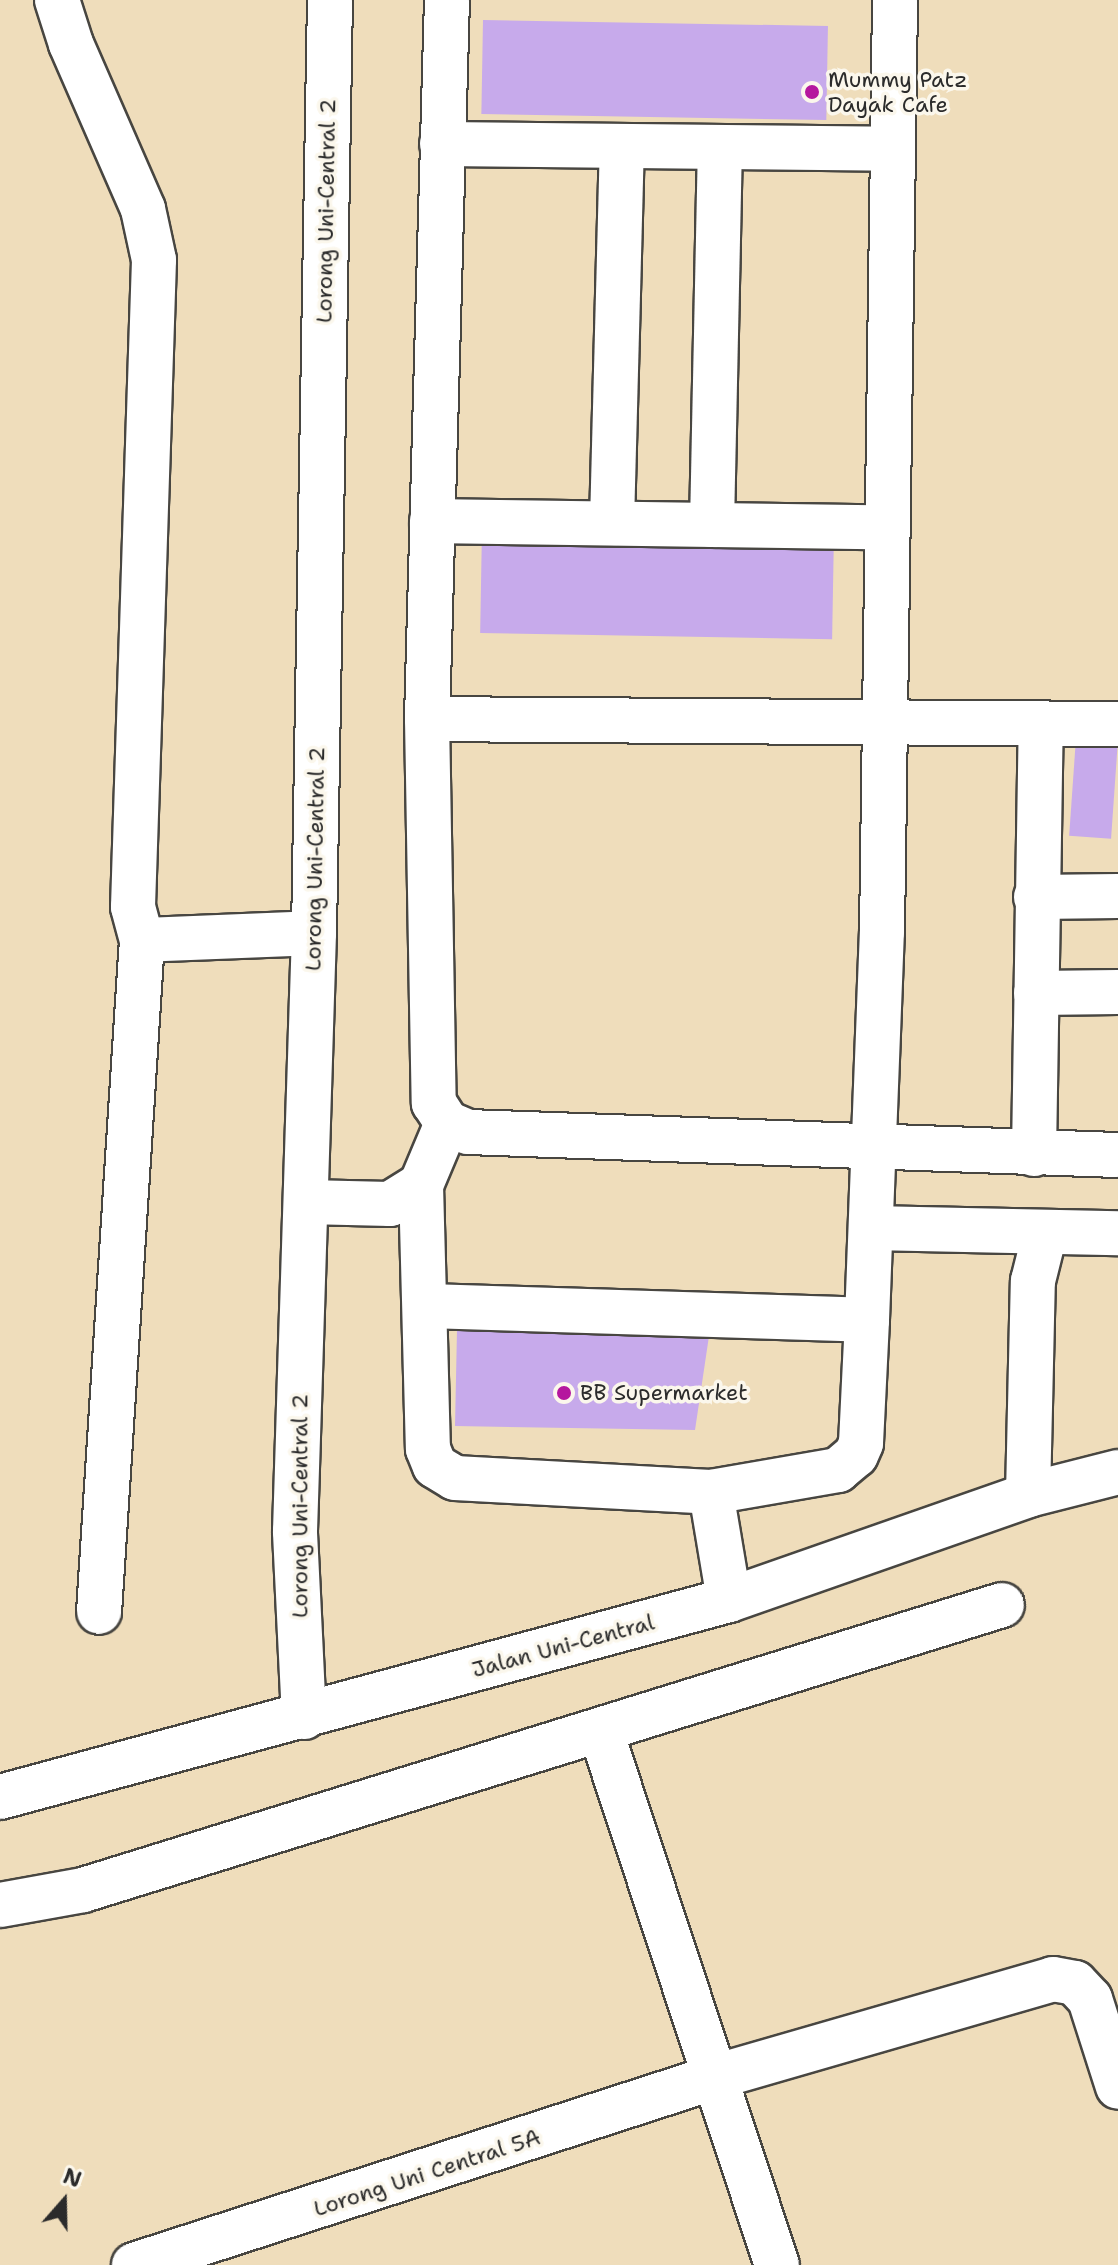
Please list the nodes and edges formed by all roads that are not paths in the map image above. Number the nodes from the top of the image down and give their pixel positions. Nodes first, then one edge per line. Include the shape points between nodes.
1 (57, 0) edge
2 (330, 0) edge
3 (447, 0) edge
4 (895, 0) edge
5 (442, 144) junction
6 (622, 147) junction
7 (720, 147) junction
8 (893, 149) junction
9 (432, 521) junction
10 (612, 523) junction
11 (712, 525) junction
12 (888, 527) junction
13 (427, 719) junction
14 (885, 724) junction
15 (1041, 724) junction
16 (1118, 724) edge
17 (1118, 896) edge
18 (1036, 897) junction
19 (314, 933) junction
20 (142, 940) junction
21 (1118, 992) edge
22 (1036, 993) junction
23 (447, 1123) junction
24 (876, 1145) junction
25 (1034, 1154) junction
26 (1118, 1155) edge
27 (421, 1185) junction
28 (306, 1202) junction
29 (871, 1228) junction
30 (1045, 1233) junction
31 (1118, 1233) edge
32 (426, 1306) junction
33 (867, 1320) junction
34 (1118, 1472) edge
35 (711, 1492) junction
36 (1028, 1495) junction
37 (729, 1600) junction
38 (1002, 1605) dead end
39 (99, 1612) dead end
40 (304, 1717) junction
41 (601, 1732) junction
42 (0, 1797) edge
43 (0, 1905) edge
44 (718, 2076) junction
45 (1118, 2087) edge
46 (134, 2265) edge
47 (777, 2265) edge

1 - 20 street via 143,209 154,260 133,907
2 - 19 street, Lorong Uni-Central 2
3 - 5 street
4 - 8 street
5 - 6 street
5 - 9 street
6 - 7 street
6 - 10 street
7 - 8 street
7 - 11 street
8 - 12 street
9 - 10 street
9 - 13 street
10 - 11 street
11 - 12 street
12 - 14 street
13 - 14 street
13 - 23 street via 434,1103
14 - 15 street
14 - 24 street
15 - 16 street
15 - 18 street
17 - 18 street
18 - 22 street
19 - 20 street
19 - 28 street, Lorong Uni-Central 2
20 - 39 street
21 - 22 street
22 - 25 street
23 - 24 street via 468,1132
23 - 27 street
24 - 25 street
24 - 29 street
25 - 26 street
27 - 28 street via 390,1204
27 - 32 street
28 - 40 street, Lorong Uni-Central 2 via 295,1531
29 - 30 street
29 - 33 street
30 - 31 street
30 - 36 street via 1033,1281
32 - 33 street
32 - 35 street via 428,1449 435,1466 455,1478
33 - 35 street via 861,1443 849,1465
34 - 36 street, Jalan Uni-Central
35 - 37 street
36 - 37 street, Jalan Uni-Central
37 - 40 street, Jalan Uni-Central
38 - 41 street
40 - 42 street, Jalan Uni-Central
41 - 43 street via 83,1890
41 - 44 street
44 - 45 street, Lorong Uni Central 5A via 1053,1979 1075,1983 1090,1999
44 - 46 street, Lorong Uni Central 5A
44 - 47 street

